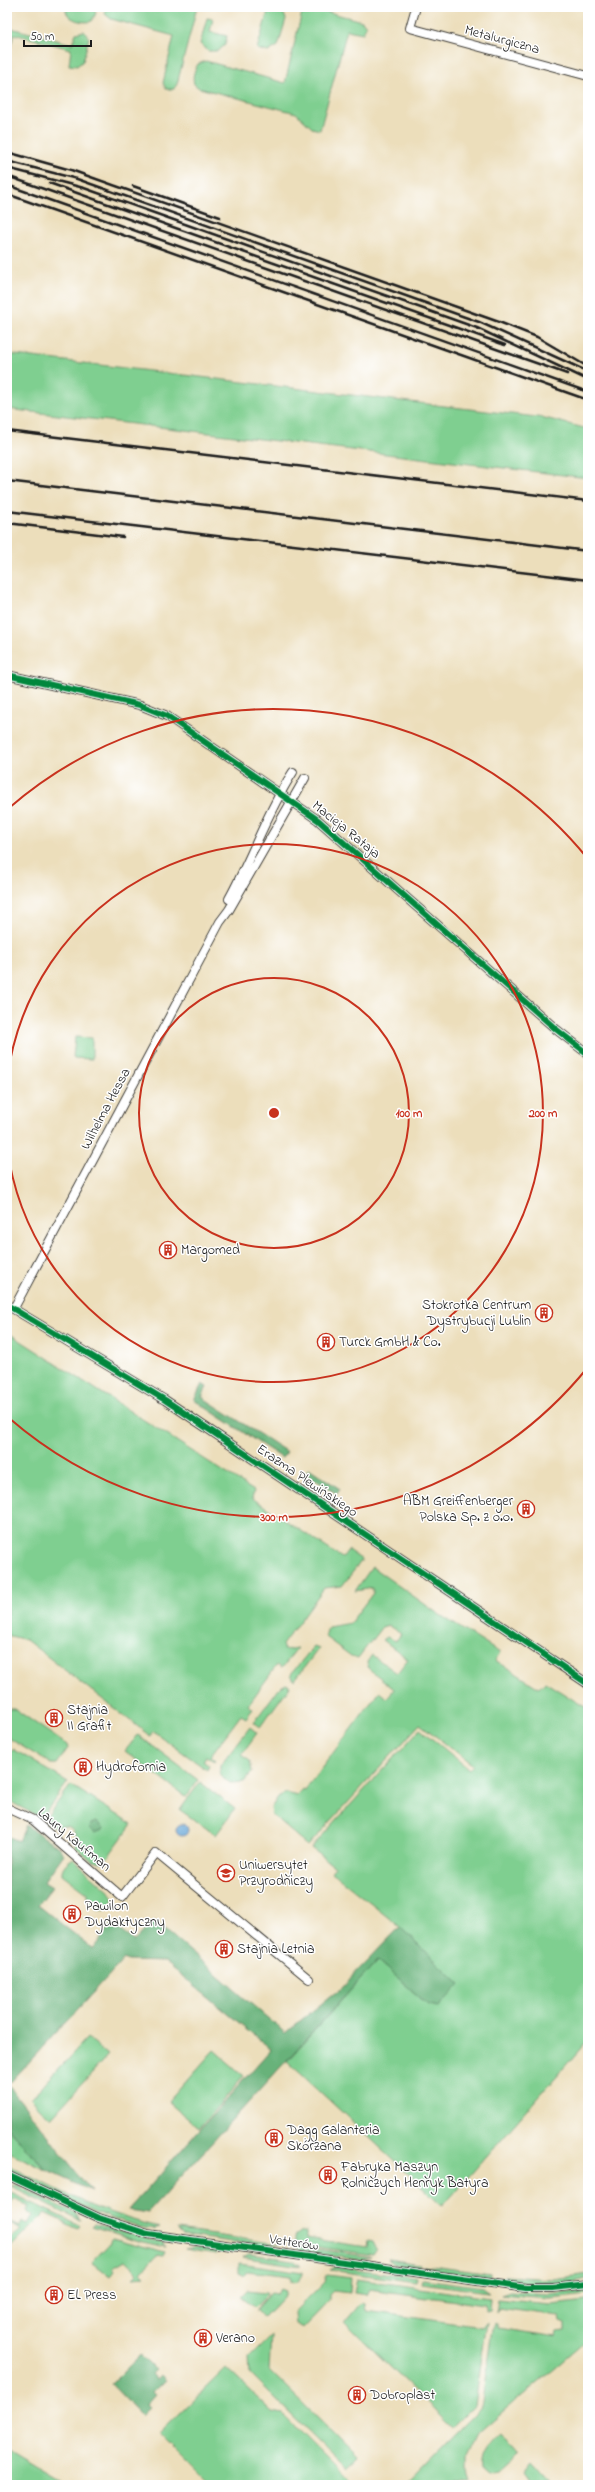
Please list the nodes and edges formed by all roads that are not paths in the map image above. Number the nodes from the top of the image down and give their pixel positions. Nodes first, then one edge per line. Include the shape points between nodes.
1 (416, 7) edge
2 (588, 76) edge
3 (7, 675) edge
4 (293, 772) dead end
5 (305, 778) dead end
6 (278, 794) junction
7 (289, 802) junction
8 (220, 922) junction
9 (588, 1054) edge
10 (10, 1306) edge
11 (588, 1684) edge
12 (7, 1808) edge
13 (309, 1979) dead end
14 (7, 2175) edge
15 (588, 2284) edge

1 - 2 street, Metalurgiczna via 410,28
3 - 6 street, Macieja Rataja via 140,705 167,716
4 - 6 street, Wilhelma Hessa
5 - 7 street, Wilhelma Hessa
6 - 7 street, Macieja Rataja
6 - 8 street, Wilhelma Hessa via 247,867 223,909
7 - 8 street, Wilhelma Hessa
7 - 9 street, Macieja Rataja via 318,820 348,845
8 - 10 street, Wilhelma Hessa
10 - 11 street, Erazma Plewińskiego via 165,1400
12 - 13 street, Laury Kaufman via 33,1820 122,1897 156,1853
14 - 15 street, Vetterów via 99,2218 161,2236 526,2288

